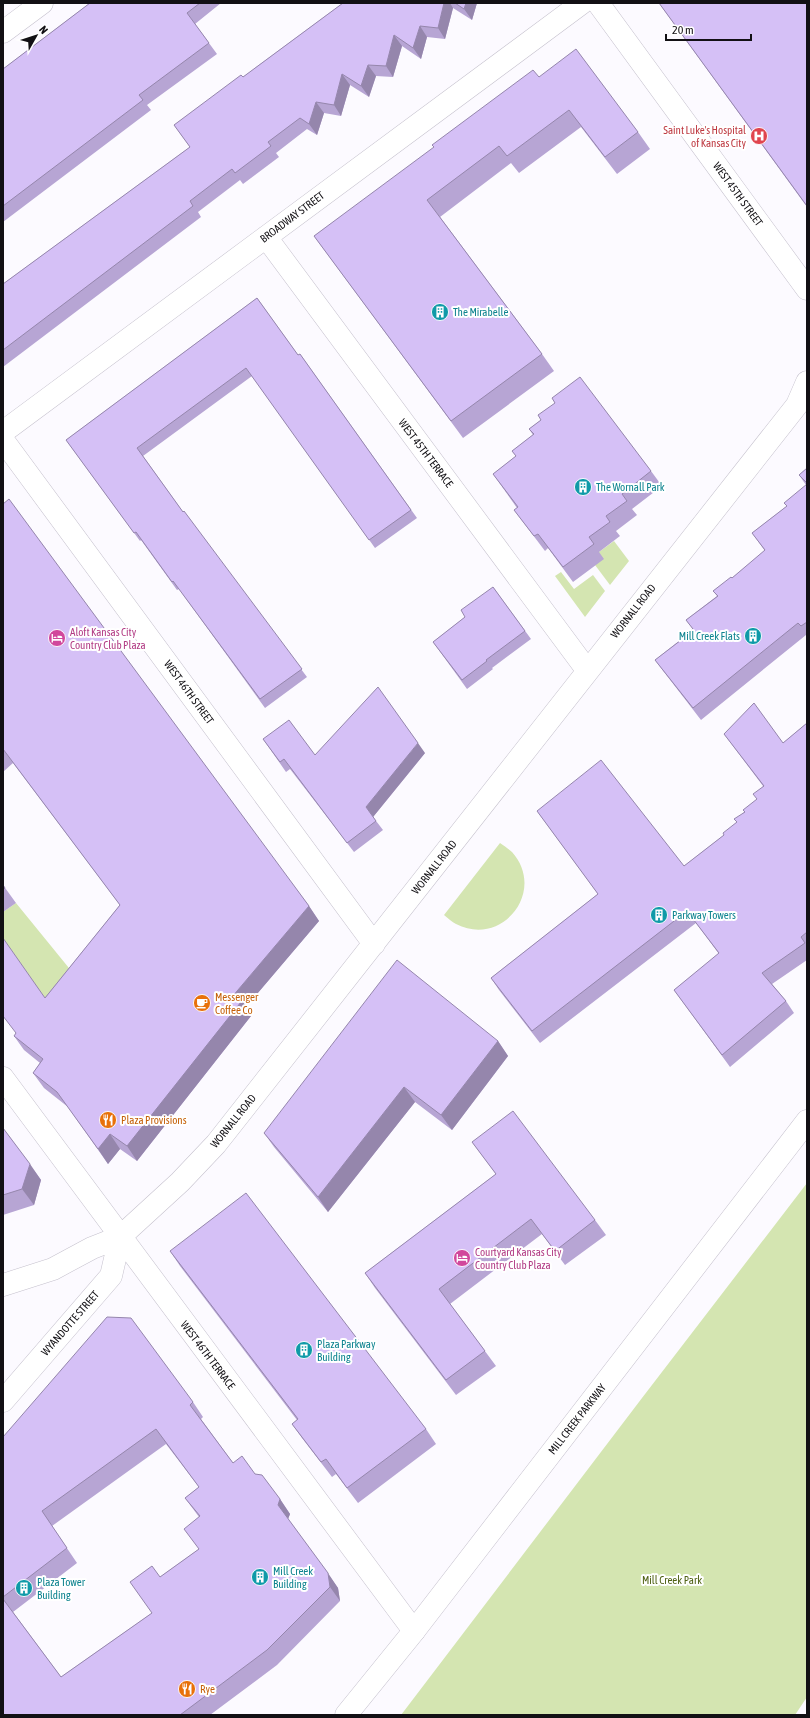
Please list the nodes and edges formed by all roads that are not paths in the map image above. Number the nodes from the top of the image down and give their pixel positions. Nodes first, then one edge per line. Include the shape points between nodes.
1 (42, 3) edge
2 (582, 3) edge
3 (598, 3) edge
4 (3, 32) edge
5 (266, 237) junction
6 (807, 289) edge
7 (807, 382) edge
8 (3, 432) edge
9 (3, 440) edge
10 (587, 670) junction
11 (374, 944) junction
12 (3, 1078) edge
13 (807, 1121) edge
14 (120, 1236) junction
15 (3, 1285) edge
16 (3, 1401) edge
17 (414, 1631) junction
18 (346, 1715) edge

1 - 4 street
2 - 5 street, BROADWAY STREET
3 - 6 street, WEST 45TH STREET
5 - 8 street, BROADWAY STREET
5 - 10 street, WEST 45TH TERRACE
7 - 10 street, WORNALL ROAD via 797,405
9 - 11 street, WEST 46TH STREET
10 - 11 street, WORNALL ROAD
11 - 14 street, WORNALL ROAD via 216,1144 180,1182
12 - 14 street, WEST 46TH TERRACE
13 - 17 street, MILL CREEK PARKWAY
14 - 15 street, WORNALL ROAD via 53,1269
14 - 16 street, WYANDOTTE STREET via 111,1276
14 - 17 street, WEST 46TH TERRACE
17 - 18 street, MILL CREEK PARKWAY

